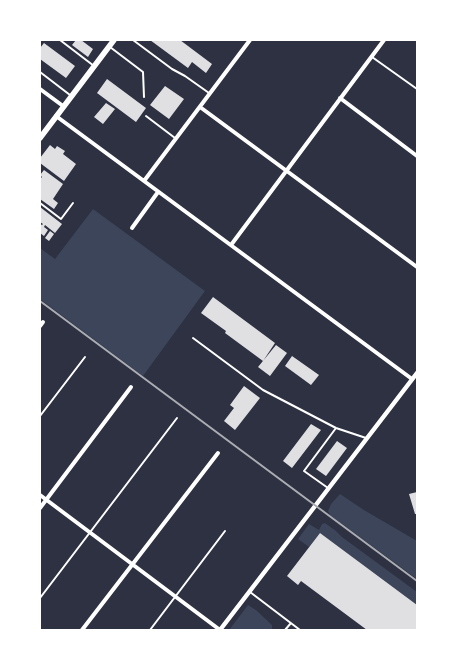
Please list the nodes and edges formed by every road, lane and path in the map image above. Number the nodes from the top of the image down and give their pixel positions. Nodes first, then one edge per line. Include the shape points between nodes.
1 (60, 40) edge
2 (114, 40) edge
3 (133, 40) edge
4 (250, 40) edge
5 (384, 40) edge
6 (109, 46) junction
7 (372, 56) junction
8 (94, 66) junction
9 (40, 72) edge
10 (40, 89) edge
11 (417, 89) edge
12 (210, 94) junction
13 (71, 96) junction
14 (144, 97) dead end
15 (340, 98) junction
16 (63, 106) junction
17 (200, 107) junction
18 (56, 116) junction
19 (146, 116) dead end
20 (40, 138) edge
21 (176, 139) junction
22 (417, 156) edge
23 (286, 170) junction
24 (144, 181) junction
25 (158, 192) junction
26 (40, 203) edge
27 (73, 203) dead end
28 (132, 228) dead end
29 (231, 245) junction
30 (417, 268) edge
31 (193, 338) dead end
32 (85, 356) dead end
33 (417, 373) edge
34 (412, 379) junction
35 (131, 387) dead end
36 (40, 416) edge
37 (177, 418) dead end
38 (336, 428) junction
39 (367, 438) junction
40 (218, 453) dead end
41 (328, 489) junction
42 (40, 495) edge
43 (46, 500) junction
44 (40, 508) edge
45 (226, 531) dead end
46 (90, 533) junction
47 (133, 565) junction
48 (250, 592) junction
49 (176, 596) junction
50 (40, 598) edge
51 (291, 623) junction
52 (82, 630) edge
53 (150, 630) edge
54 (220, 630) edge
55 (285, 630) edge
56 (300, 630) edge

1 - 8 lane
2 - 6 main road
3 - 12 lane
4 - 12 street
5 - 7 street
6 - 8 main road
6 - 14 lane via 143,72
7 - 11 lane
7 - 15 street
8 - 13 main road
9 - 13 lane
10 - 16 street
12 - 17 street
13 - 16 main road
15 - 22 street
15 - 23 street
16 - 18 main road
17 - 21 street
17 - 23 street
18 - 20 main road
18 - 24 street
19 - 21 lane
21 - 24 street
23 - 29 street
23 - 30 street
24 - 25 street
25 - 28 street
25 - 29 street
26 - 27 lane via 61,219
29 - 34 street
31 - 38 lane via 263,390
32 - 36 lane
33 - 34 street
34 - 39 street
35 - 43 street
37 - 46 lane
38 - 39 lane
38 - 41 lane via 304,471
39 - 41 street
40 - 47 street
41 - 48 street
42 - 43 street
43 - 44 street
43 - 46 street
45 - 49 lane
46 - 47 street
46 - 50 lane
47 - 49 street
47 - 52 street
48 - 51 lane
48 - 54 street
49 - 53 lane
49 - 54 street
51 - 55 lane
51 - 56 lane

